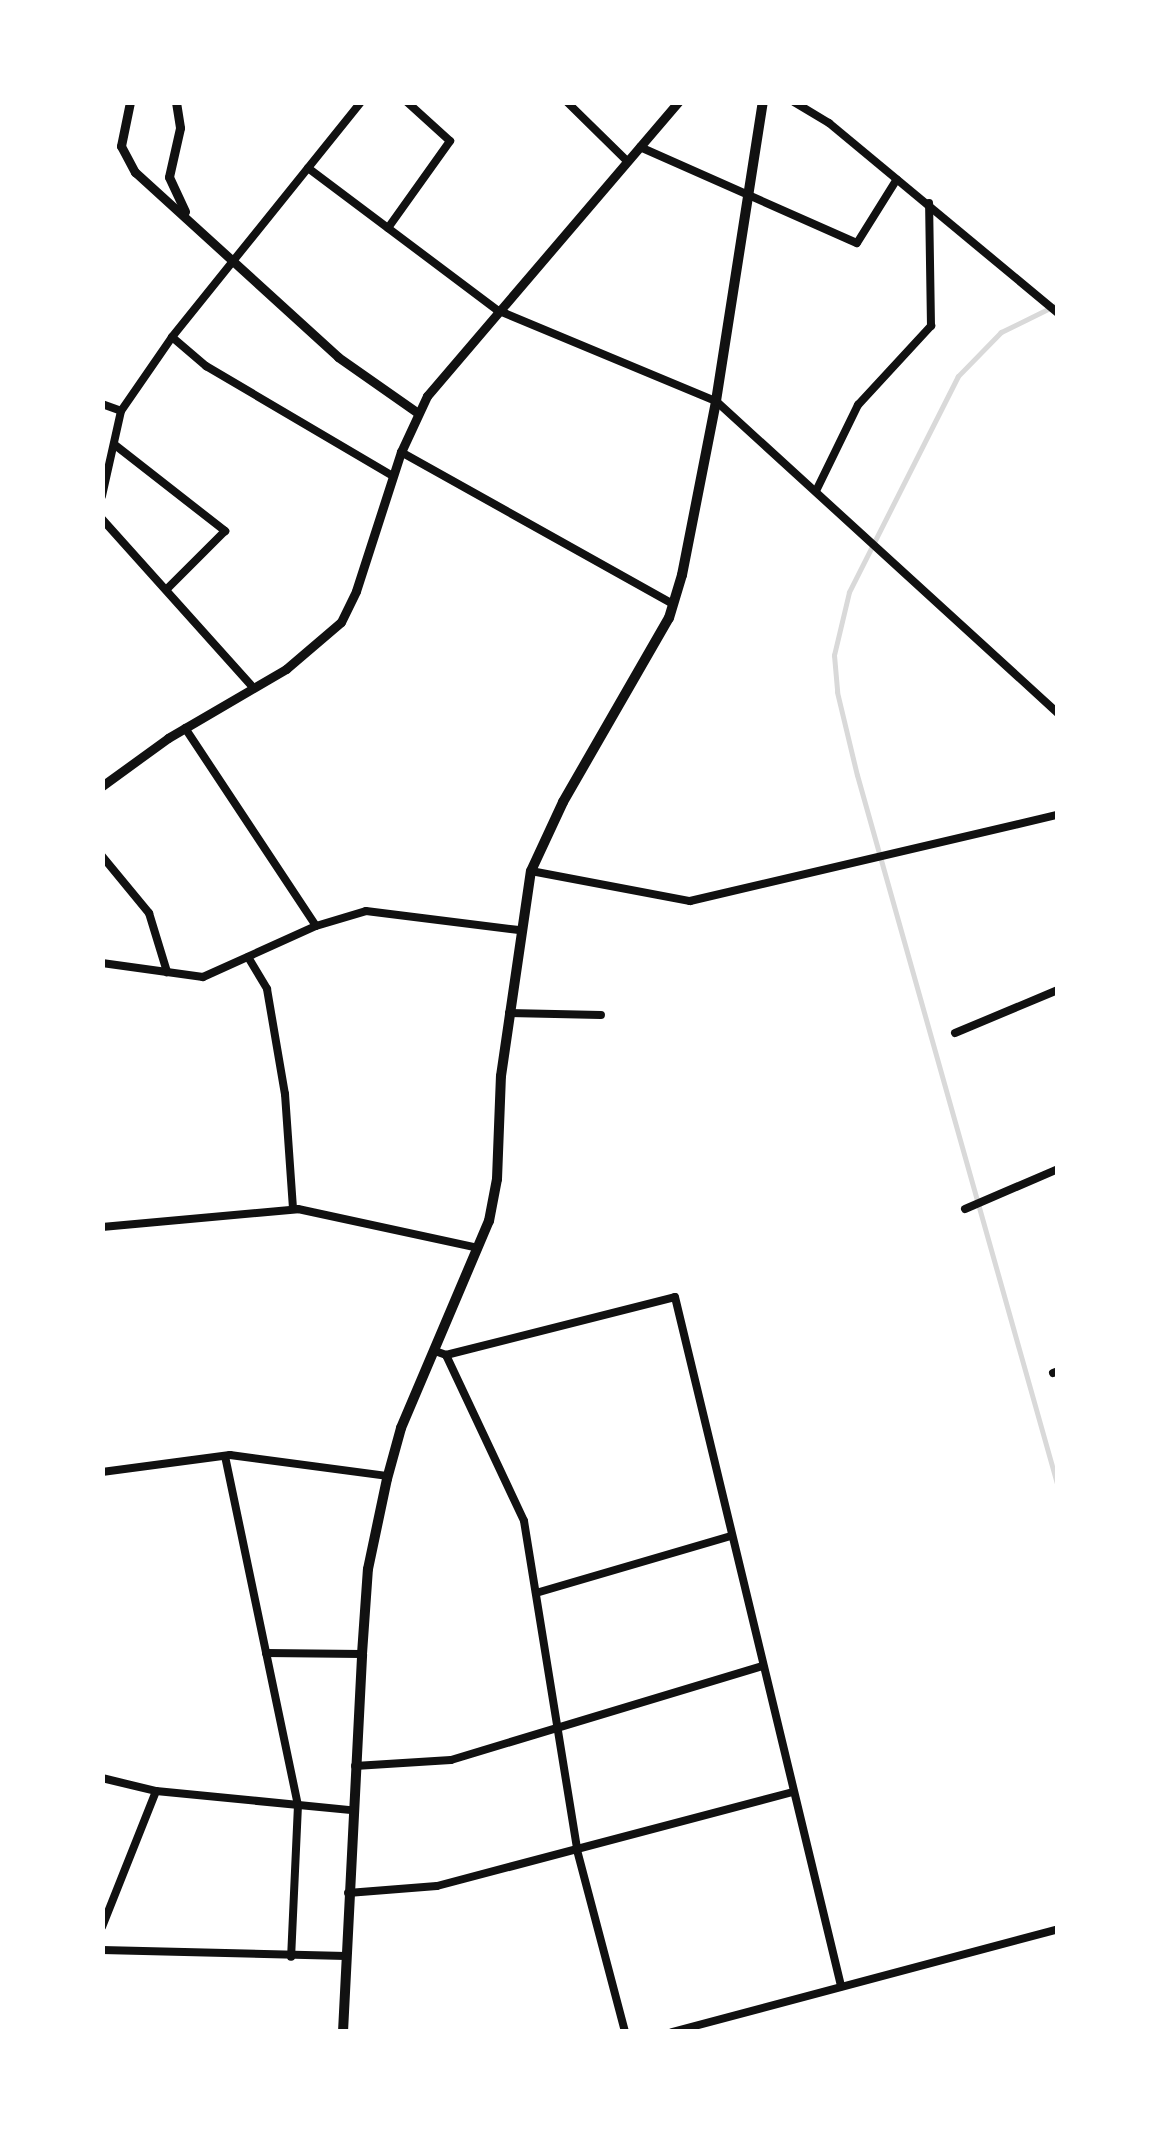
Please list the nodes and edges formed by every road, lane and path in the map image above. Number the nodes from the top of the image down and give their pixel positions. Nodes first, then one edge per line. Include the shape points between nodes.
1 (130, 102) edge
2 (176, 102) edge
3 (360, 102) edge
4 (407, 102) edge
5 (567, 102) edge
6 (678, 102) edge
7 (763, 102) edge
8 (794, 102) edge
9 (640, 147) junction
10 (627, 161) junction
11 (308, 168) junction
12 (898, 179) junction
13 (749, 198) junction
14 (929, 203) junction
15 (189, 218) junction
16 (388, 228) junction
17 (234, 261) junction
18 (497, 310) junction
19 (1058, 313) edge
20 (172, 337) junction
21 (716, 401) junction
22 (102, 404) edge
23 (120, 410) junction
24 (418, 412) junction
25 (115, 445) junction
26 (401, 452) junction
27 (394, 476) junction
28 (816, 490) junction
29 (102, 496) edge
30 (102, 519) edge
31 (166, 590) junction
32 (673, 604) junction
33 (253, 688) junction
34 (1058, 713) edge
35 (185, 728) junction
36 (102, 786) edge
37 (1058, 816) edge
38 (102, 856) edge
39 (531, 872) junction
40 (316, 926) junction
41 (520, 930) junction
42 (248, 957) junction
43 (102, 963) edge
44 (166, 972) junction
45 (1058, 990) edge
46 (509, 1014) junction
47 (601, 1015) dead end
48 (955, 1033) dead end
49 (1058, 1169) edge
50 (967, 1208) dead end
51 (293, 1209) junction
52 (102, 1227) edge
53 (478, 1248) junction
54 (440, 1353) junction
55 (225, 1456) junction
56 (102, 1472) edge
57 (387, 1476) junction
58 (731, 1536) junction
59 (536, 1593) junction
60 (266, 1653) junction
61 (362, 1654) junction
62 (762, 1666) junction
63 (558, 1730) junction
64 (355, 1766) junction
65 (102, 1778) edge
66 (156, 1791) junction
67 (793, 1792) junction
68 (298, 1805) junction
69 (352, 1810) junction
70 (577, 1850) junction
71 (348, 1893) junction
72 (102, 1927) edge
73 (1058, 1928) edge
74 (102, 1950) edge
75 (346, 1956) junction
76 (291, 1958) junction
77 (841, 1986) junction
78 (343, 2032) edge
79 (625, 2032) edge
80 (672, 2032) edge

1 - 15 street via 121,139 124,159
2 - 15 street via 181,118 169,177
3 - 11 street
4 - 16 street via 450,141
5 - 10 street
6 - 9 street
7 - 13 main road
8 - 12 street
9 - 10 street
9 - 13 street
10 - 18 street
11 - 16 street
11 - 17 street
12 - 13 street via 856,242
12 - 14 street
13 - 21 main road
14 - 19 street
14 - 28 street via 931,326 858,406
15 - 17 street
16 - 18 street
17 - 20 street
17 - 24 street via 338,356
18 - 21 street
18 - 24 street
20 - 23 street
20 - 27 street via 206,366
21 - 28 street
21 - 32 main road
22 - 23 street
23 - 25 street
24 - 26 street
25 - 29 street
25 - 31 street via 225,531
26 - 27 street
26 - 32 street
27 - 33 street via 341,622
28 - 34 street
30 - 31 street
31 - 33 street
32 - 39 main road
33 - 35 street
35 - 36 street
35 - 40 street
37 - 39 street via 690,902
38 - 44 street via 149,913
39 - 41 main road
40 - 41 street via 366,910
40 - 42 street
41 - 46 main road
42 - 44 street via 203,977
42 - 51 street via 267,990 285,1094
43 - 44 street
45 - 48 street
46 - 47 street
46 - 53 main road via 498,1178
49 - 50 street
51 - 52 street
51 - 53 street
53 - 54 main road
54 - 57 main road via 402,1428
54 - 58 street via 675,1297
54 - 59 street via 524,1521
55 - 56 street
55 - 57 street
55 - 60 street
57 - 61 main road via 368,1570
58 - 59 street
58 - 62 street
59 - 63 street
60 - 61 street
60 - 68 street
61 - 64 main road
62 - 63 street
62 - 67 street
63 - 64 street via 451,1760
63 - 70 street
64 - 69 main road
65 - 66 street
66 - 68 street
66 - 72 street
67 - 70 street
67 - 77 street
68 - 69 street
68 - 76 street
69 - 71 main road
70 - 71 street via 437,1886
70 - 79 street
71 - 75 main road
73 - 77 street
74 - 76 street
75 - 76 street
75 - 78 main road
77 - 80 street

